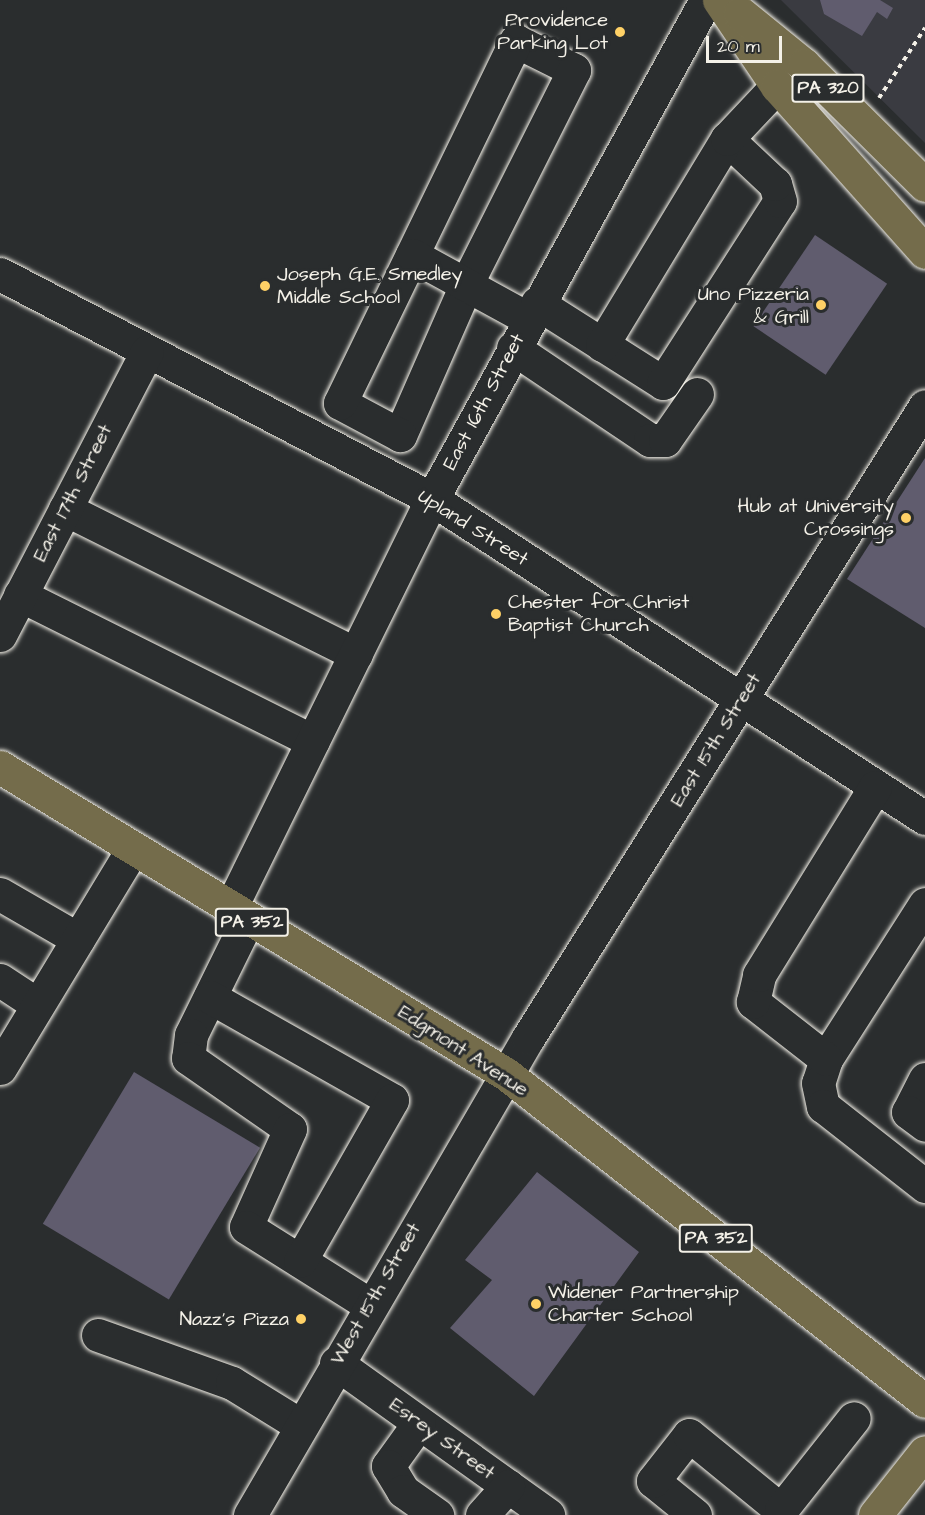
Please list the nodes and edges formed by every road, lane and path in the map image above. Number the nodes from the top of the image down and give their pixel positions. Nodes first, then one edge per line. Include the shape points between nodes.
1 (706, 0) edge
2 (718, 0) edge
3 (724, 0) edge
4 (925, 28) edge
5 (777, 86) junction
6 (864, 121) junction
7 (727, 139) junction
8 (925, 185) edge
9 (925, 252) edge
10 (412, 255) junction
11 (0, 274) edge
12 (466, 285) junction
13 (533, 311) junction
14 (602, 345) junction
15 (513, 348) junction
16 (147, 352) junction
17 (697, 394) dead end
18 (925, 406) edge
19 (432, 499) junction
20 (65, 509) junction
21 (20, 595) junction
22 (0, 635) edge
23 (356, 654) junction
24 (741, 701) junction
25 (313, 741) junction
26 (0, 767) edge
27 (875, 787) junction
28 (925, 818) edge
29 (133, 848) junction
30 (0, 894) edge
31 (925, 904) edge
32 (239, 914) junction
33 (78, 939) junction
34 (0, 980) edge
35 (210, 997) junction
36 (38, 1005) junction
37 (826, 1059) junction
38 (0, 1068) edge
39 (506, 1074) junction
40 (925, 1079) edge
41 (925, 1125) edge
42 (925, 1186) edge
43 (300, 1261) junction
44 (370, 1305) junction
45 (98, 1335) dead end
46 (336, 1363) junction
47 (925, 1401) edge
48 (854, 1418) dead end
49 (419, 1423) junction
50 (300, 1425) junction
51 (925, 1452) edge
52 (508, 1486) junction
53 (779, 1513) edge
54 (250, 1515) edge
55 (437, 1515) edge
56 (482, 1515) edge
57 (548, 1515) edge
58 (695, 1515) edge
59 (875, 1515) edge

1 - 13 street, East 16th Street
2 - 5 main road, PA 320
3 - 6 main road, PA 320
4 - 6 path
5 - 7 street
5 - 9 main road, PA 320
6 - 8 main road, PA 320
7 - 14 street
7 - 14 street via 775,184 780,201 663,383
10 - 12 street
10 - 12 street via 340,403 400,435
10 - 12 street via 516,41 574,70
11 - 16 street, Upland Street
12 - 13 street
13 - 14 street
13 - 15 street, East 16th Street
15 - 17 street via 651,440 665,440
15 - 19 street, East 16th Street
16 - 19 street, Upland Street
16 - 20 street, East 17th Street
18 - 24 street, East 15th Street
19 - 23 street, East 16th Street
19 - 24 street, Upland Street
20 - 21 street, East 17th Street
20 - 23 street
21 - 22 street, East 17th Street
21 - 25 street
23 - 25 street, East 16th Street
24 - 27 street, Upland Street
24 - 39 street, East 15th Street
25 - 32 street, East 16th Street
26 - 29 main road, Edgmont Avenue / PA 352
27 - 28 street, Upland Street
27 - 37 street via 759,975 753,1002
29 - 32 main road, Edgmont Avenue / PA 352
29 - 33 street
30 - 33 street
31 - 37 street
32 - 35 street, East 16th Street
32 - 39 main road, Edgmont Avenue / PA 352
33 - 36 street
34 - 36 street
35 - 43 street, East 16th Street via 191,1035 188,1058 290,1130 246,1227
35 - 43 street via 392,1100
36 - 38 street
37 - 42 street via 818,1083 823,1106
39 - 44 street, West 15th Street
39 - 47 main road, Edgmont Avenue / PA 352
40 - 41 street via 908,1112
43 - 44 street
44 - 46 street, West 15th Street
45 - 50 street via 232,1383
46 - 49 street, Esrey Street
46 - 50 street, West 15th Street
48 - 53 street
49 - 52 street, Esrey Street
49 - 55 street via 387,1466 403,1491
50 - 54 street, West 15th Street
51 - 59 main road
52 - 56 street
52 - 57 street, Esrey Street
53 - 58 street via 689,1435 653,1481

